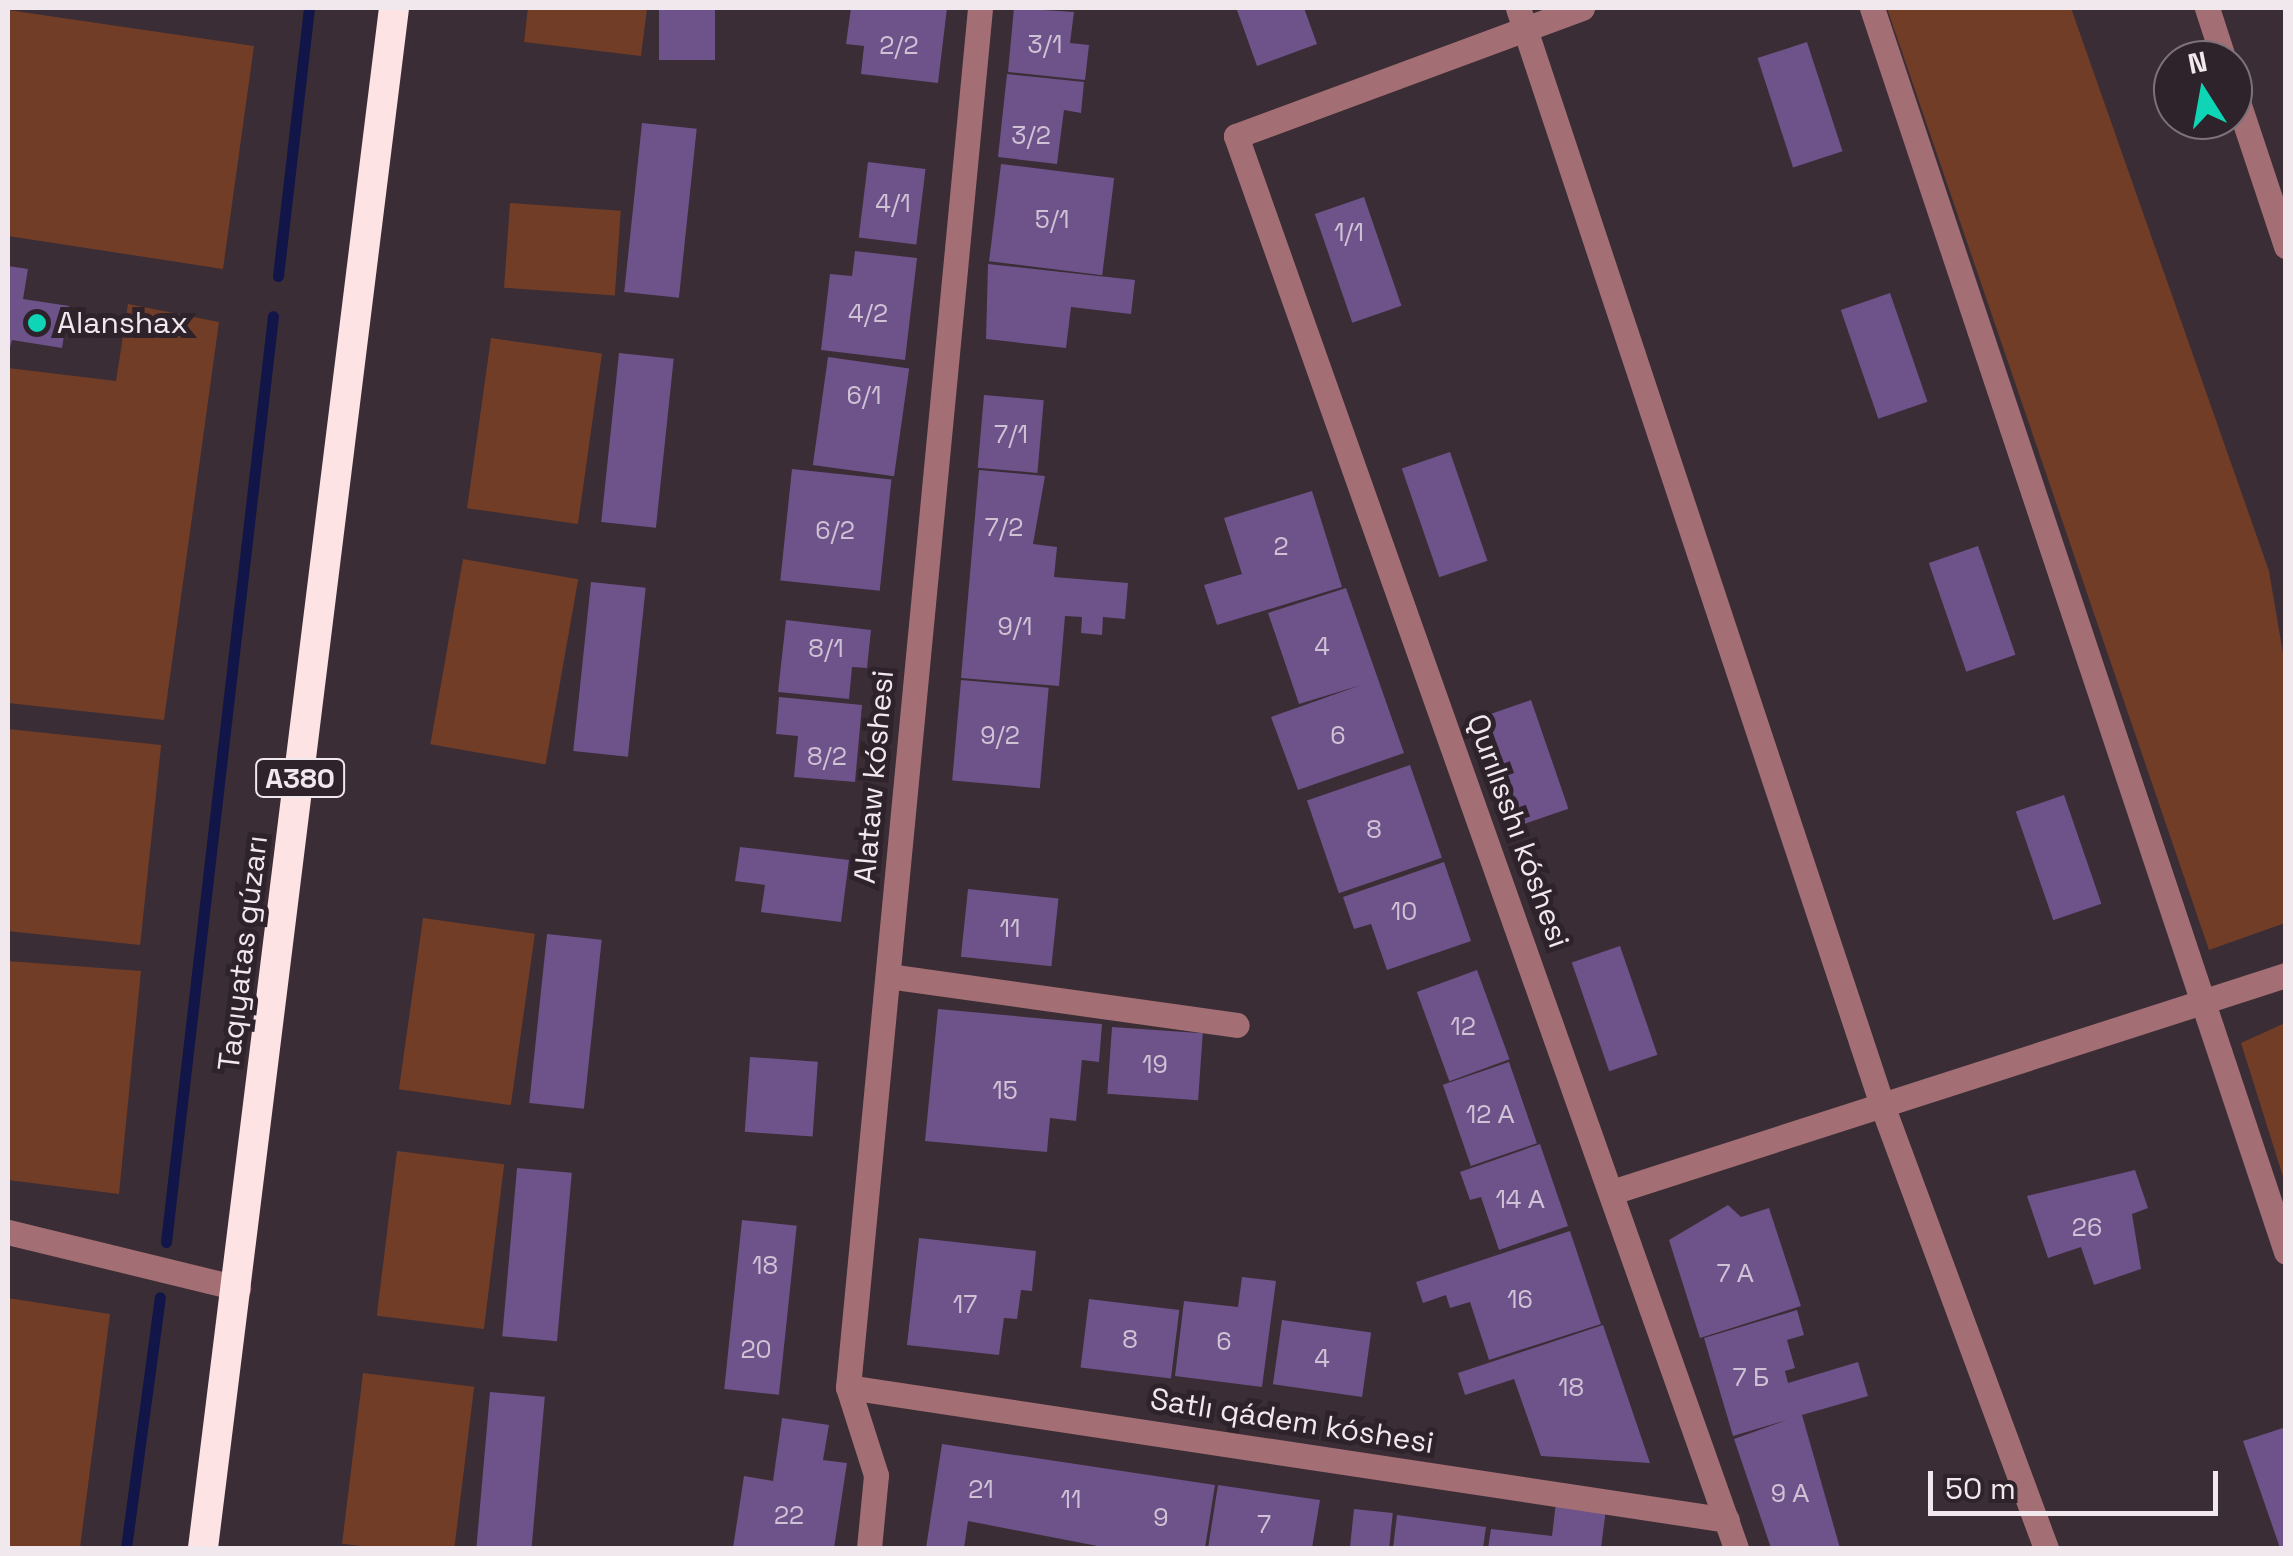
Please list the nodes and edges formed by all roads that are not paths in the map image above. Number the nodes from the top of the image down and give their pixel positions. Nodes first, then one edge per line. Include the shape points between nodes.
1 (394, 8) edge
2 (980, 8) edge
3 (1582, 8) edge
4 (1872, 8) edge
5 (2207, 8) edge
6 (1521, 17) edge
7 (2217, 40) edge
8 (2251, 140) edge
9 (2286, 246) edge
10 (888, 976) junction
11 (2286, 976) edge
12 (2199, 1004) junction
13 (1238, 1025) dead end
14 (1882, 1105) junction
15 (1612, 1192) junction
16 (8, 1232) edge
17 (2286, 1252) edge
18 (238, 1288) junction
19 (848, 1387) junction
20 (1726, 1520) junction
21 (203, 1548) edge
22 (868, 1548) edge
23 (1736, 1548) edge
24 (2046, 1548) edge

1 - 18 highway, Taqıyatas gúzarı / A380
2 - 10 street, Alataw kóshesi
3 - 6 street
4 - 12 street
5 - 7 street
6 - 14 street
6 - 15 street, Qurılısshı kóshesi via 1236,136
8 - 9 street
10 - 13 street
10 - 19 street, Alataw kóshesi
11 - 12 street
12 - 14 street
12 - 17 street
14 - 15 street
14 - 24 street
15 - 20 street, Qurılısshı kóshesi
16 - 18 street
18 - 21 highway, Taqıyatas gúzarı / A380
19 - 20 street, Satlı qádem kóshesi
19 - 22 street, Alataw kóshesi via 876,1475
20 - 23 street, Qurılısshı kóshesi

